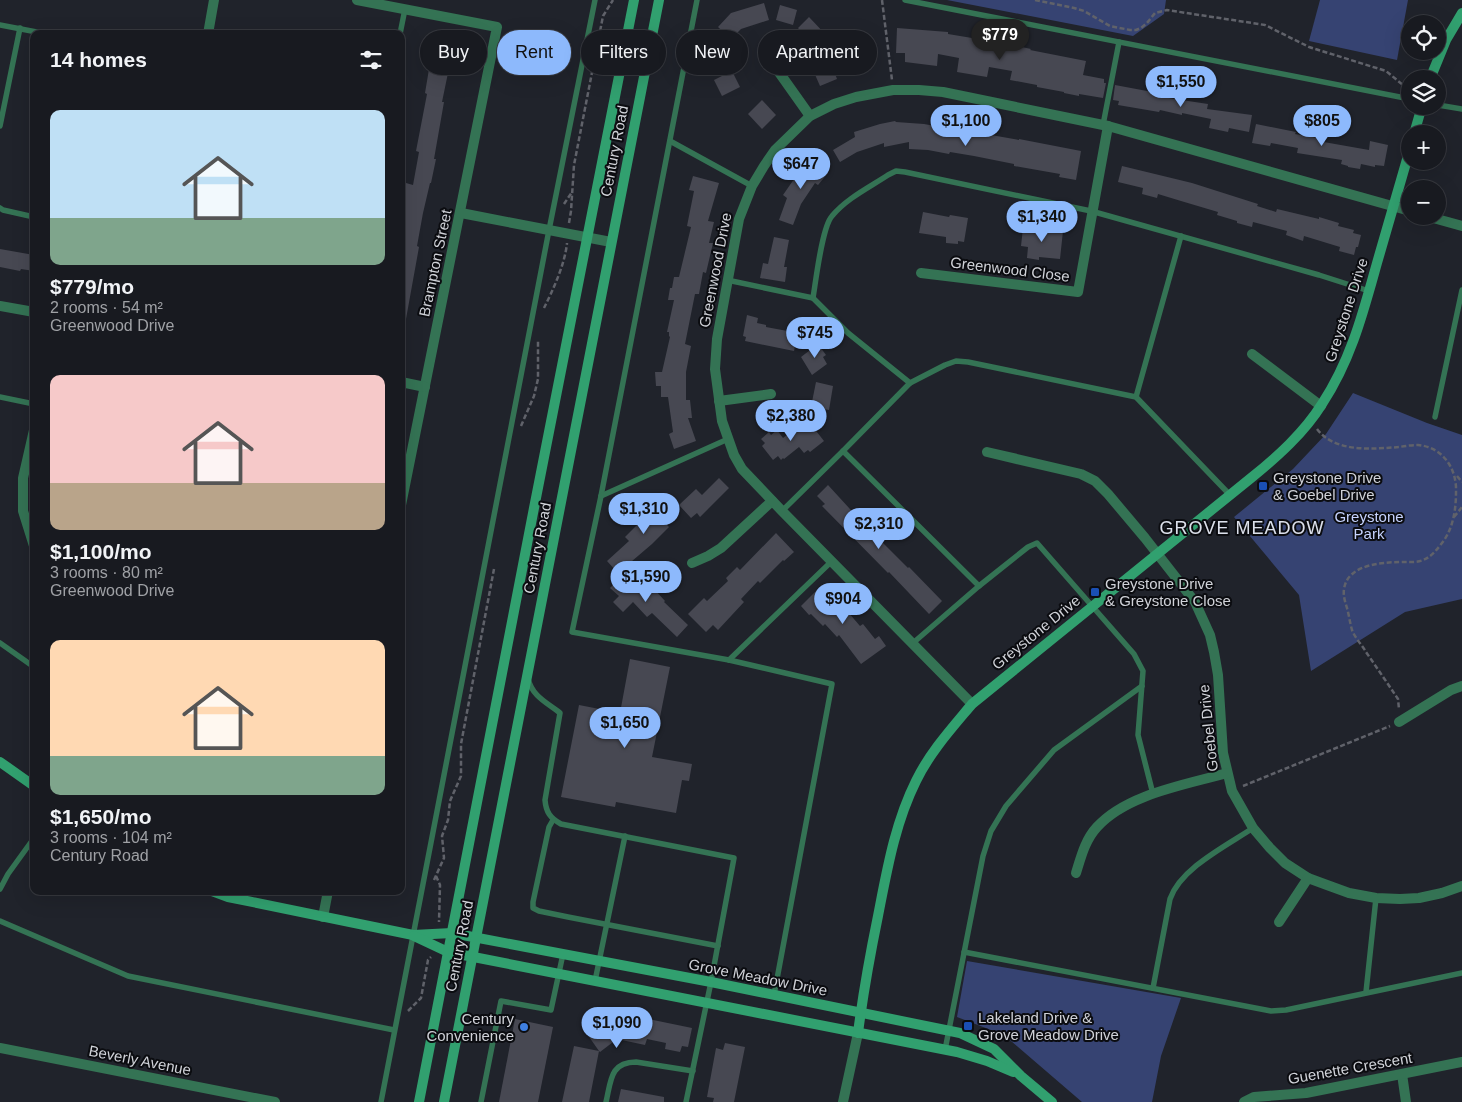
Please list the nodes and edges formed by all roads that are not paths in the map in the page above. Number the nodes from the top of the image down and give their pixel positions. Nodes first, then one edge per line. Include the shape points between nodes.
1 (214, 0) edge
2 (357, 0) edge
3 (595, 0) edge
4 (634, 0) edge
5 (659, 0) edge
6 (697, 0) edge
7 (905, 0) edge
8 (405, 9) junction
9 (1462, 13) edge
10 (0, 24) edge
11 (20, 28) junction
12 (30, 30) edge
13 (209, 30) edge
14 (401, 30) edge
15 (1119, 42) junction
16 (1434, 70) edge
17 (780, 75) edge
18 (1401, 97) edge
19 (1446, 106) edge
20 (1462, 110) edge
21 (810, 116) junction
22 (0, 126) edge
23 (1106, 126) junction
24 (670, 141) junction
25 (1404, 170) edge
26 (752, 186) junction
27 (1394, 207) junction
28 (0, 208) edge
29 (1401, 209) edge
30 (1092, 211) junction
31 (461, 213) junction
32 (30, 216) edge
33 (1446, 222) edge
34 (1462, 226) edge
35 (549, 230) junction
36 (1180, 236) junction
37 (588, 238) junction
38 (611, 242) junction
39 (921, 273) dead end
40 (728, 280) junction
41 (1462, 290) edge
42 (1369, 291) junction
43 (813, 298) junction
44 (0, 306) edge
45 (30, 311) edge
46 (1252, 354) dead end
47 (405, 383) edge
48 (910, 383) junction
49 (425, 386) junction
50 (771, 394) dead end
51 (1136, 397) junction
52 (0, 398) edge
53 (719, 401) junction
54 (30, 403) edge
55 (1321, 406) junction
56 (1434, 417) dead end
57 (728, 439) junction
58 (30, 447) edge
59 (843, 451) junction
60 (987, 452) dead end
61 (405, 485) edge
62 (1230, 495) junction
63 (601, 496) junction
64 (772, 501) junction
65 (782, 511) junction
66 (30, 534) edge
67 (1157, 553) junction
68 (832, 561) junction
69 (692, 563) dead end
70 (979, 586) junction
71 (1092, 606) junction
72 (0, 643) edge
73 (913, 643) junction
74 (729, 660) junction
75 (30, 663) edge
76 (527, 676) junction
77 (1142, 686) junction
78 (1462, 686) edge
79 (972, 704) junction
80 (1399, 722) road end
81 (0, 762) edge
82 (1227, 773) junction
83 (30, 783) edge
84 (1153, 794) junction
85 (553, 820) junction
86 (1253, 828) junction
87 (625, 836) junction
88 (30, 844) edge
89 (1076, 873) dead end
90 (1308, 878) junction
91 (1462, 886) edge
92 (0, 889) edge
93 (233, 895) edge
94 (327, 895) edge
95 (1376, 898) junction
96 (323, 917) junction
97 (0, 921) edge
98 (1279, 922) dead end
99 (606, 924) junction
100 (452, 933) junction
101 (413, 935) junction
102 (476, 937) junction
103 (718, 946) junction
104 (448, 952) junction
105 (964, 952) junction
106 (563, 954) junction
107 (473, 957) junction
108 (599, 961) junction
109 (1462, 973) edge
110 (559, 974) junction
111 (595, 980) junction
112 (711, 982) junction
113 (1153, 988) junction
114 (1366, 992) junction
115 (774, 995) junction
116 (707, 1002) junction
117 (860, 1012) junction
118 (394, 1030) junction
119 (948, 1030) junction
120 (858, 1033) junction
121 (0, 1048) edge
122 (945, 1050) junction
123 (1462, 1062) edge
124 (693, 1071) junction
125 (1402, 1074) junction
126 (1021, 1076) junction
127 (274, 1102) edge
128 (381, 1102) edge
129 (420, 1102) edge
130 (444, 1102) edge
131 (481, 1102) edge
132 (606, 1102) edge
133 (686, 1102) edge
134 (843, 1102) edge
135 (1052, 1102) edge
136 (1244, 1102) edge
137 (1406, 1102) edge

1 - 13 street
2 - 8 street
3 - 35 lane
4 - 37 street, Century Road
5 - 38 street, Century Road
6 - 24 lane
7 - 15 lane
8 - 14 lane
8 - 31 street, Brampton Street via 497,27
9 - 16 street
10 - 11 lane
11 - 12 lane
11 - 22 lane
15 - 18 lane
15 - 23 lane
17 - 21 street
19 - 20 lane
21 - 23 street, Greenwood Drive via 856,97 893,90 919,90 943,92
21 - 26 street, Greenwood Drive via 775,150
23 - 27 street, Greenwood Drive
23 - 30 street, Greenwood Close
24 - 26 lane
24 - 63 lane
25 - 27 street, Greystone Drive
26 - 40 street, Greenwood Drive via 739,219
27 - 29 street, Greenwood Drive
27 - 42 street, Greystone Drive
28 - 32 lane
30 - 36 lane
30 - 39 street, Greenwood Close via 1078,292
30 - 43 lane via 896,171 842,205 831,217 825,231
31 - 35 street
31 - 49 street, Brampton Street
33 - 34 street
35 - 37 street
35 - 101 lane
36 - 42 lane
36 - 51 lane
37 - 38 street
37 - 100 street, Century Road
38 - 76 street, Century Road
40 - 43 lane
40 - 53 street, Greenwood Drive via 716,352
41 - 56 lane
42 - 55 street, Greystone Drive via 1356,336 1340,374
43 - 48 lane via 848,333
44 - 45 street
46 - 55 street
47 - 49 street
48 - 51 lane via 956,361
48 - 59 lane
49 - 61 street, Brampton Street
50 - 53 street
51 - 62 lane
52 - 54 lane
53 - 57 street, Greenwood Drive
55 - 62 street, Greystone Drive via 1270,462
57 - 63 lane
57 - 64 street, Greenwood Drive via 742,468
58 - 66 street via 23,478 22,511
59 - 65 lane
59 - 70 lane
60 - 67 street, Goebel Drive via 1080,474 1094,481
62 - 67 street, Greystone Drive
63 - 74 lane via 572,632
64 - 65 street, Greenwood Drive
64 - 69 street via 721,548
65 - 68 street, Greenwood Drive
67 - 71 street, Greystone Drive
67 - 82 street, Goebel Drive via 1195,602 1210,634 1218,675
68 - 73 street, Greenwood Drive
68 - 74 lane
70 - 71 lane via 1037,543
70 - 73 lane
71 - 77 lane via 1134,654 1143,671
71 - 79 street, Greystone Drive
72 - 75 lane
73 - 79 street, Greenwood Drive
74 - 115 lane via 832,684
76 - 85 lane via 536,696 560,712 545,800
76 - 102 street, Century Road
77 - 84 lane via 1138,735
77 - 105 lane via 1054,750 1006,806 991,831 983,856
78 - 80 street
79 - 117 street, Greystone Drive via 942,739 916,780 899,825 887,868
81 - 83 street
82 - 84 street
82 - 86 street, Goebel Drive via 1232,791
84 - 89 street via 1126,804 1096,828 1086,844
85 - 87 lane
85 - 99 lane via 533,908
86 - 90 street, Goebel Drive via 1285,863
86 - 113 lane via 1186,874 1173,891
87 - 99 lane
87 - 103 lane via 734,858
88 - 92 lane
90 - 95 street, Goebel Drive via 1349,893
90 - 98 street
91 - 95 street, Goebel Drive via 1418,898
93 - 96 street
94 - 96 street
95 - 114 lane
96 - 101 street
97 - 118 lane via 128,976
99 - 103 lane
99 - 108 lane
100 - 101 street, Grove Meadow Drive
100 - 102 street, Grove Meadow Drive
100 - 104 street, Century Road
101 - 104 street, Grove Meadow Drive
101 - 118 lane
102 - 106 street, Grove Meadow Drive
102 - 107 street, Century Road
103 - 112 lane
104 - 107 street, Grove Meadow Drive
104 - 129 street, Century Road
105 - 113 lane
105 - 119 lane
106 - 108 street, Grove Meadow Drive
106 - 110 lane
107 - 110 street, Grove Meadow Drive
107 - 130 street, Century Road
108 - 111 lane
108 - 112 street, Grove Meadow Drive
109 - 114 lane
110 - 111 street, Grove Meadow Drive
110 - 131 lane via 551,1010 501,1001
111 - 116 street, Grove Meadow Drive
112 - 115 street, Grove Meadow Drive
112 - 116 lane
113 - 114 lane via 1272,1011
115 - 117 street, Grove Meadow Drive
116 - 120 street, Grove Meadow Drive
116 - 124 lane
117 - 119 street, Grove Meadow Drive
117 - 120 street, Greystone Drive
118 - 128 lane
119 - 122 lane
119 - 126 street, Grove Meadow Drive via 960,1032 994,1049
120 - 122 street, Grove Meadow Drive
120 - 134 street
121 - 127 street, Beverly Avenue
122 - 126 street, Grove Meadow Drive via 987,1061
123 - 125 street, Guenette Crescent
124 - 132 lane via 626,1062 614,1073
124 - 133 lane
125 - 136 street, Guenette Crescent via 1306,1093 1254,1097
125 - 137 street
126 - 135 street, Grove Meadow Drive

